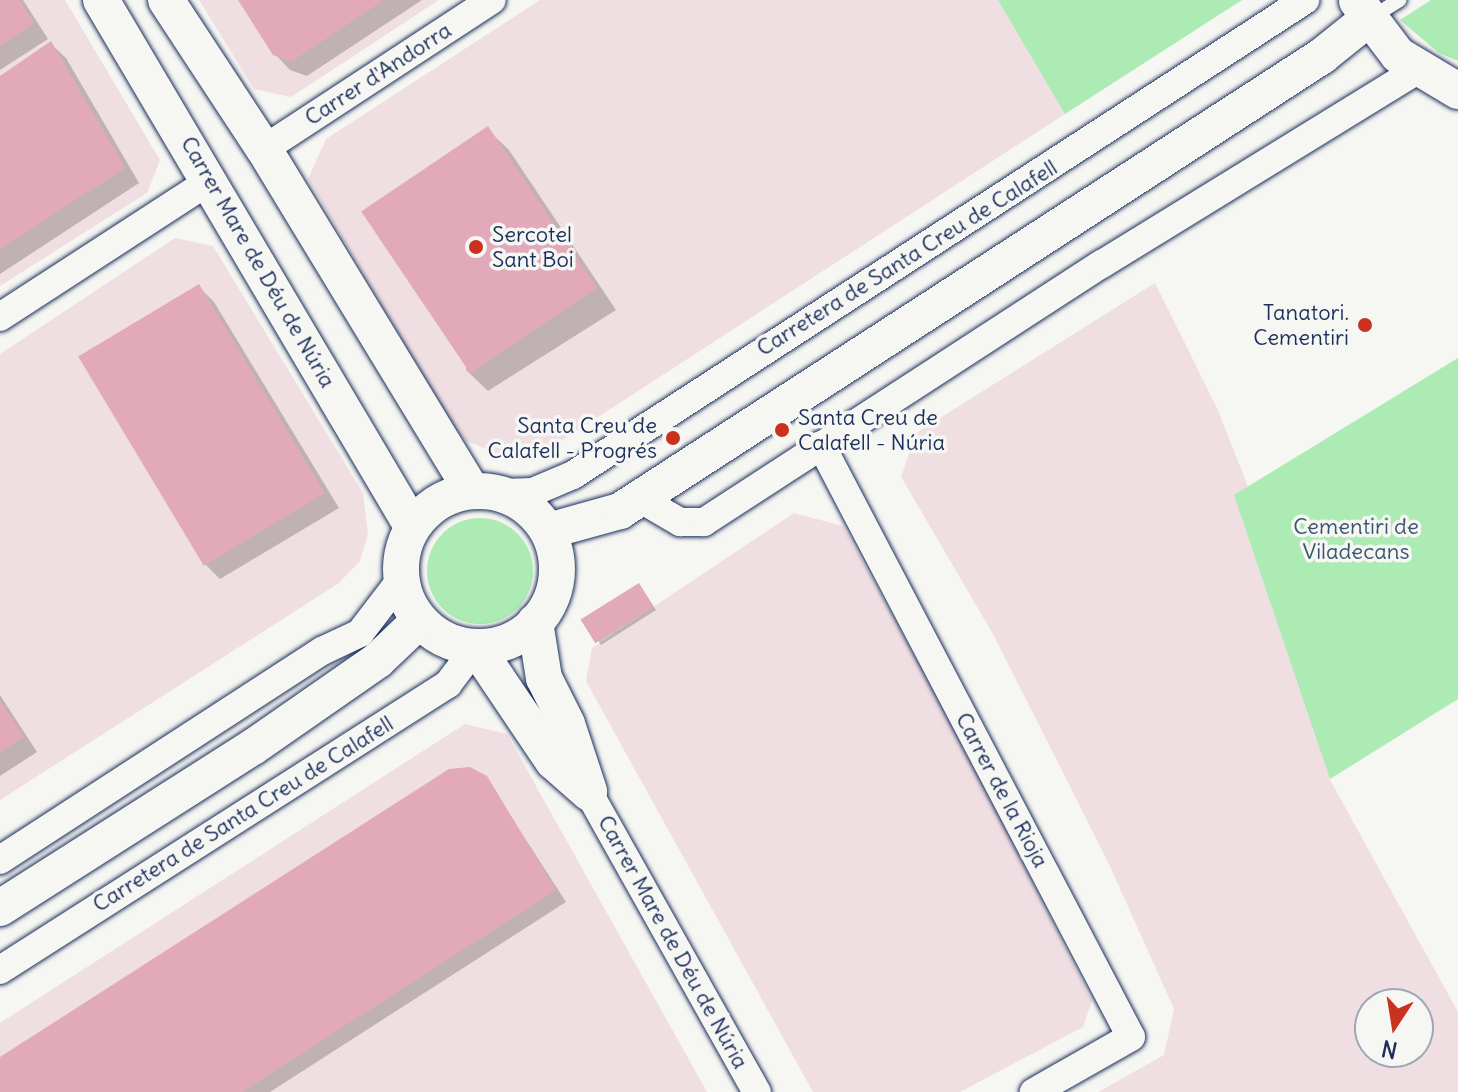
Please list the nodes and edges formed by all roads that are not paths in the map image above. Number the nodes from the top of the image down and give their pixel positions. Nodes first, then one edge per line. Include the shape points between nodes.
1 (101, 0) edge
2 (166, 0) edge
3 (492, 0) edge
4 (1305, 0) edge
5 (1399, 0) edge
6 (1362, 10) edge
7 (1417, 70) junction
8 (1458, 91) edge
9 (264, 149) junction
10 (211, 180) junction
11 (0, 317) edge
12 (821, 445) junction
13 (486, 492) junction
14 (637, 497) junction
15 (412, 526) junction
16 (548, 531) junction
17 (402, 578) junction
18 (419, 621) junction
19 (535, 622) junction
20 (476, 647) junction
21 (589, 793) junction
22 (0, 860) edge
23 (0, 908) edge
24 (0, 970) edge
25 (757, 1092) edge
26 (1034, 1092) edge

1 - 10 street, Carrer Mare de Déu de Núria
2 - 9 street
3 - 9 street, Carrer d'Andorra
4 - 13 street, Carretera de Santa Creu de Calafell via 573,475 533,492
5 - 6 lane
6 - 7 street
6 - 14 street via 1322,56
7 - 8 street
7 - 12 street
9 - 13 street
10 - 11 street
10 - 15 street, Carrer Mare de Déu de Núria
12 - 14 street via 704,522 680,522
12 - 26 street, Carrer de la Rioja via 1131,1037
13 - 15 street via 437,502
13 - 16 street via 531,510
14 - 16 street via 620,511
15 - 17 street via 400,559
16 - 19 street via 556,551 557,581
17 - 18 street
17 - 22 street via 360,633 322,651
18 - 20 street via 450,642
18 - 23 street via 378,660 266,738
19 - 20 street via 502,644
19 - 21 street via 544,678 567,724
20 - 21 street via 553,761
20 - 24 street, Carretera de Santa Creu de Calafell via 448,684
21 - 25 street, Carrer Mare de Déu de Núria

